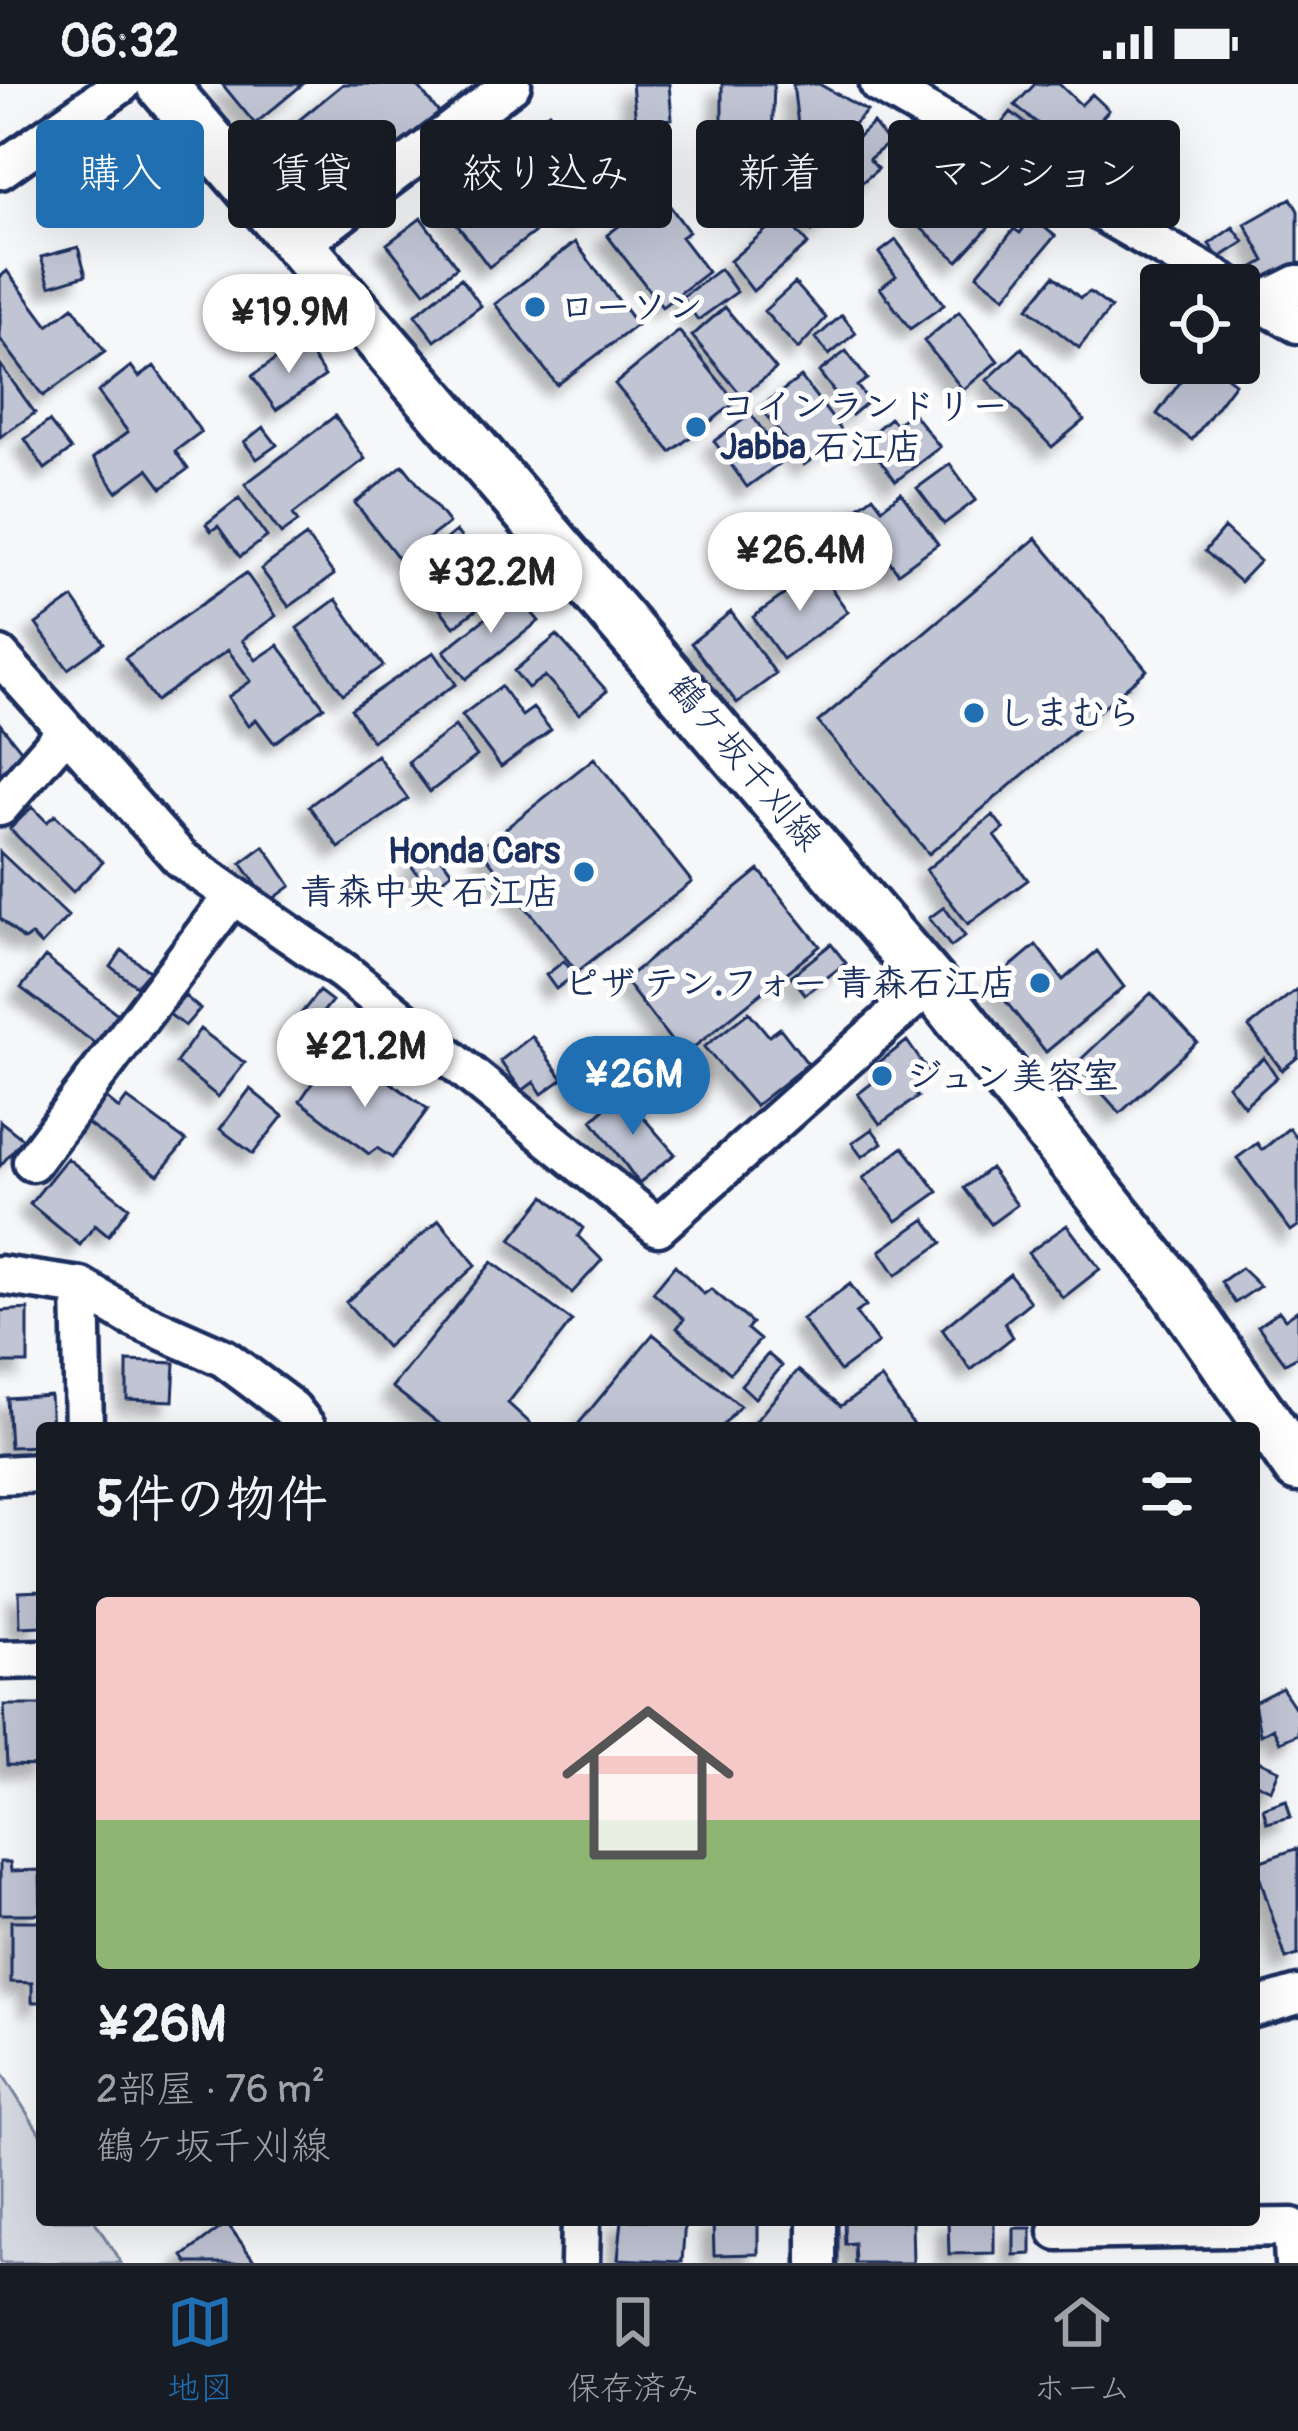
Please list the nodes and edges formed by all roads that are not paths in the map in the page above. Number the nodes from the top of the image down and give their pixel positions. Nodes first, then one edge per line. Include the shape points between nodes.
1 (122, 84) edge
2 (161, 84) edge
3 (512, 84) edge
4 (879, 84) edge
5 (0, 170) edge
6 (303, 243) junction
7 (1192, 264) edge
8 (1298, 284) edge
9 (1260, 290) edge
10 (1260, 303) edge
11 (1298, 324) edge
12 (0, 656) edge
13 (64, 733) junction
14 (0, 807) edge
15 (233, 895) junction
16 (932, 983) junction
17 (32, 1162) dead end
18 (0, 1275) edge
19 (81, 1287) junction
20 (84, 1422) edge
21 (302, 1422) edge
22 (1298, 1467) edge
23 (36, 1473) edge
24 (0, 1475) edge
25 (36, 1659) edge
26 (0, 1660) edge
27 (1298, 1995) edge
28 (1260, 2006) edge
29 (581, 2226) edge
30 (817, 2226) edge
31 (1059, 2238) edge
32 (580, 2263) edge
33 (817, 2263) edge
34 (1294, 2263) edge

1 - 5 street
2 - 6 main road, 鶴ケ坂千刈線
3 - 6 street
4 - 7 street
6 - 16 main road, 鶴ケ坂千刈線
8 - 9 street
10 - 11 street
12 - 13 street
13 - 14 street
13 - 15 street via 181,859
15 - 16 street via 344,972 658,1228
15 - 17 street
16 - 22 main road, 鶴ケ坂千刈線 via 1170,1283
18 - 19 street
19 - 20 street
19 - 21 street via 224,1358
23 - 24 street
25 - 26 street
27 - 28 street
29 - 32 street
30 - 33 street
31 - 34 street via 1292,2227

